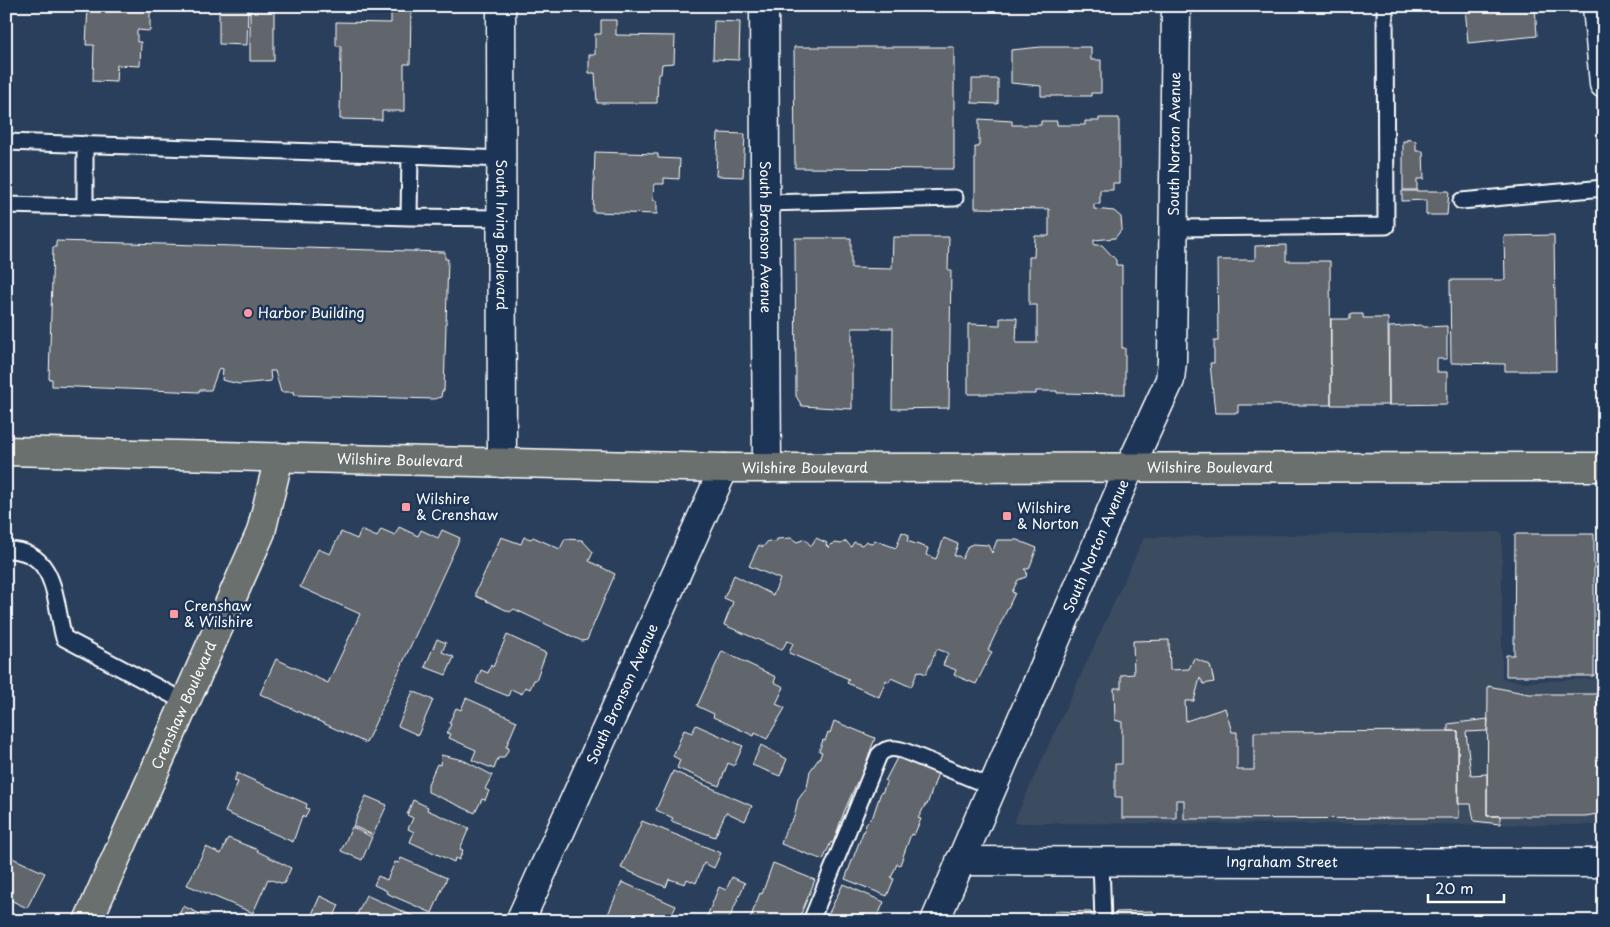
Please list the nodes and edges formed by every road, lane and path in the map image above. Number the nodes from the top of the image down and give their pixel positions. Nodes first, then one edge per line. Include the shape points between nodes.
1 (501, 6) edge
2 (764, 6) edge
3 (1176, 6) edge
4 (1385, 6) edge
5 (1596, 6) edge
6 (1604, 84) edge
7 (6, 142) edge
8 (85, 144) junction
9 (410, 155) junction
10 (501, 159) junction
11 (1604, 188) edge
12 (954, 198) dead end
13 (1461, 201) dead end
14 (766, 203) junction
15 (6, 205) edge
16 (86, 207) junction
17 (409, 217) junction
18 (501, 218) junction
19 (1175, 228) junction
20 (6, 451) edge
21 (279, 457) junction
22 (502, 463) junction
23 (1130, 467) junction
24 (1604, 467) edge
25 (724, 468) junction
26 (767, 468) junction
27 (6, 550) edge
28 (185, 702) junction
29 (992, 787) junction
30 (960, 861) junction
31 (1101, 861) junction
32 (1604, 863) edge
33 (88, 921) edge
34 (520, 921) edge
35 (810, 921) edge
36 (935, 921) edge
37 (1102, 921) edge

1 - 10 street, South Irving Boulevard
2 - 14 street, South Bronson Avenue
3 - 19 street, South Norton Avenue
4 - 19 lane via 1386,226
5 - 6 street
7 - 8 lane
8 - 9 lane
8 - 16 lane
9 - 10 lane
9 - 17 lane
10 - 18 street, South Irving Boulevard
11 - 13 lane
12 - 14 lane
14 - 26 street, South Bronson Avenue
15 - 16 lane
16 - 17 lane
17 - 18 lane
18 - 22 street, South Irving Boulevard
19 - 23 street, South Norton Avenue via 1170,380
20 - 21 main road, Wilshire Boulevard
21 - 22 main road, Wilshire Boulevard
21 - 28 main road, Crenshaw Boulevard via 261,532
22 - 25 main road, Wilshire Boulevard
23 - 24 main road, Wilshire Boulevard
23 - 26 main road, Wilshire Boulevard
23 - 29 street, South Norton Avenue
25 - 26 main road, Wilshire Boulevard
25 - 34 street, South Bronson Avenue
27 - 28 lane via 30,553 49,573 64,638
28 - 33 main road, Crenshaw Boulevard
29 - 30 street, South Norton Avenue
29 - 35 lane via 896,748 884,750 879,754
30 - 31 street, Ingraham Street
30 - 36 street, South Norton Avenue
31 - 32 street, Ingraham Street
31 - 37 lane

